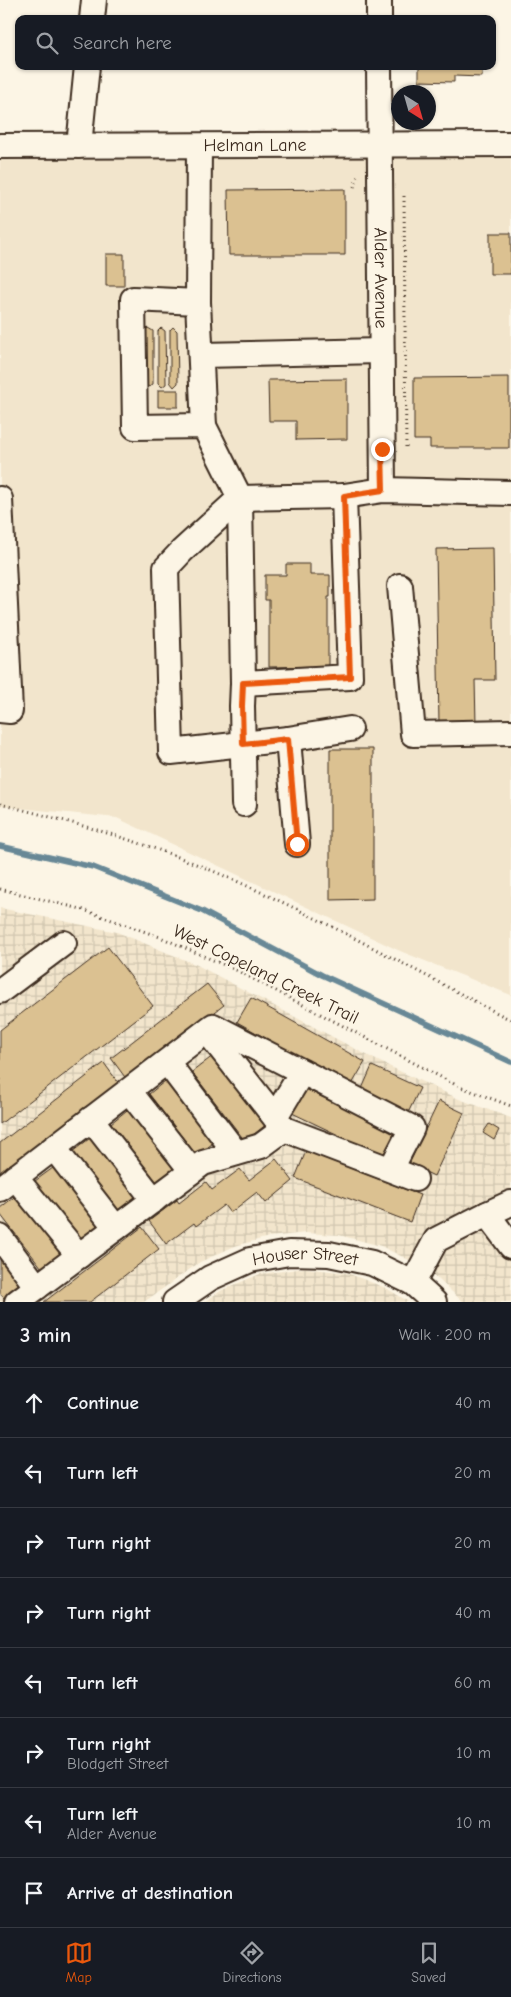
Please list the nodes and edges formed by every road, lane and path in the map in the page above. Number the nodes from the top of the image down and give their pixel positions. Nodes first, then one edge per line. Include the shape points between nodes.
1 (94, 0) edge
2 (379, 0) edge
3 (92, 15) edge
4 (379, 15) edge
5 (87, 70) edge
6 (379, 70) edge
7 (511, 144) edge
8 (379, 145) junction
9 (0, 146) edge
10 (79, 146) junction
11 (199, 146) junction
12 (359, 174) dead end
13 (354, 187) dead end
14 (404, 196) dead end
15 (198, 302) junction
16 (381, 351) junction
17 (200, 355) junction
18 (204, 426) junction
19 (406, 450) dead end
20 (383, 490) junction
21 (511, 493) edge
22 (344, 496) junction
23 (240, 498) junction
24 (0, 499) edge
25 (400, 586) dead end
26 (243, 683) junction
27 (0, 710) edge
28 (350, 729) dead end
29 (511, 732) edge
30 (288, 739) junction
31 (243, 744) junction
32 (0, 804) edge
33 (244, 804) dead end
34 (297, 844) dead end
35 (0, 889) edge
36 (64, 942) dead end
37 (0, 991) edge
38 (511, 1020) edge
39 (207, 1031) junction
40 (167, 1062) junction
41 (302, 1072) junction
42 (129, 1090) junction
43 (511, 1106) edge
44 (91, 1119) junction
45 (279, 1123) junction
46 (54, 1148) junction
47 (236, 1153) junction
48 (391, 1169) junction
49 (192, 1171) junction
50 (415, 1179) dead end
51 (8, 1183) edge
52 (154, 1200) junction
53 (511, 1204) edge
54 (487, 1214) junction
55 (116, 1228) junction
56 (0, 1237) edge
57 (511, 1246) edge
58 (79, 1256) junction
59 (413, 1283) junction
60 (37, 1287) junction
61 (178, 1301) edge
62 (17, 1302) edge
63 (434, 1302) edge

1 - 3 street
2 - 4 street
5 - 10 street
6 - 8 street, Alder Avenue
7 - 8 street, Helman Lane
8 - 11 street, Helman Lane
8 - 16 street, Alder Avenue
9 - 10 street, Helman Lane
10 - 11 street, Helman Lane
11 - 15 street
12 - 13 path
14 - 19 path
15 - 17 street
15 - 18 street via 133,300 135,427
16 - 17 street
16 - 20 street, Alder Avenue
17 - 18 street
18 - 23 street
20 - 21 street
20 - 22 street
22 - 23 street
22 - 26 street via 350,677
23 - 26 street
23 - 31 street via 166,568 171,752
24 - 27 street via 10,711
25 - 29 street via 413,734
26 - 31 street
28 - 30 street
30 - 31 street
30 - 34 street
31 - 33 street
32 - 38 path via 74,823 168,854 239,883
35 - 43 path, West Copeland Creek Trail via 81,909 160,937 238,971 458,1086
36 - 37 street
39 - 40 street
39 - 41 street via 213,1026
39 - 45 street
40 - 42 street
40 - 47 street
41 - 45 street
41 - 48 street via 412,1128
42 - 44 street
42 - 49 street
44 - 46 street
44 - 52 street
45 - 47 street via 261,1146
45 - 48 street
46 - 51 street
46 - 55 street
47 - 49 street via 203,1163
48 - 50 street
49 - 52 street
51 - 58 street
52 - 55 street
53 - 54 street
54 - 57 street
54 - 59 street via 436,1240
55 - 58 street
56 - 60 street
58 - 60 street
59 - 61 street, Houser Street via 372,1263 329,1254 289,1253 250,1260 210,1278
59 - 63 street, Houser Street
60 - 62 street

